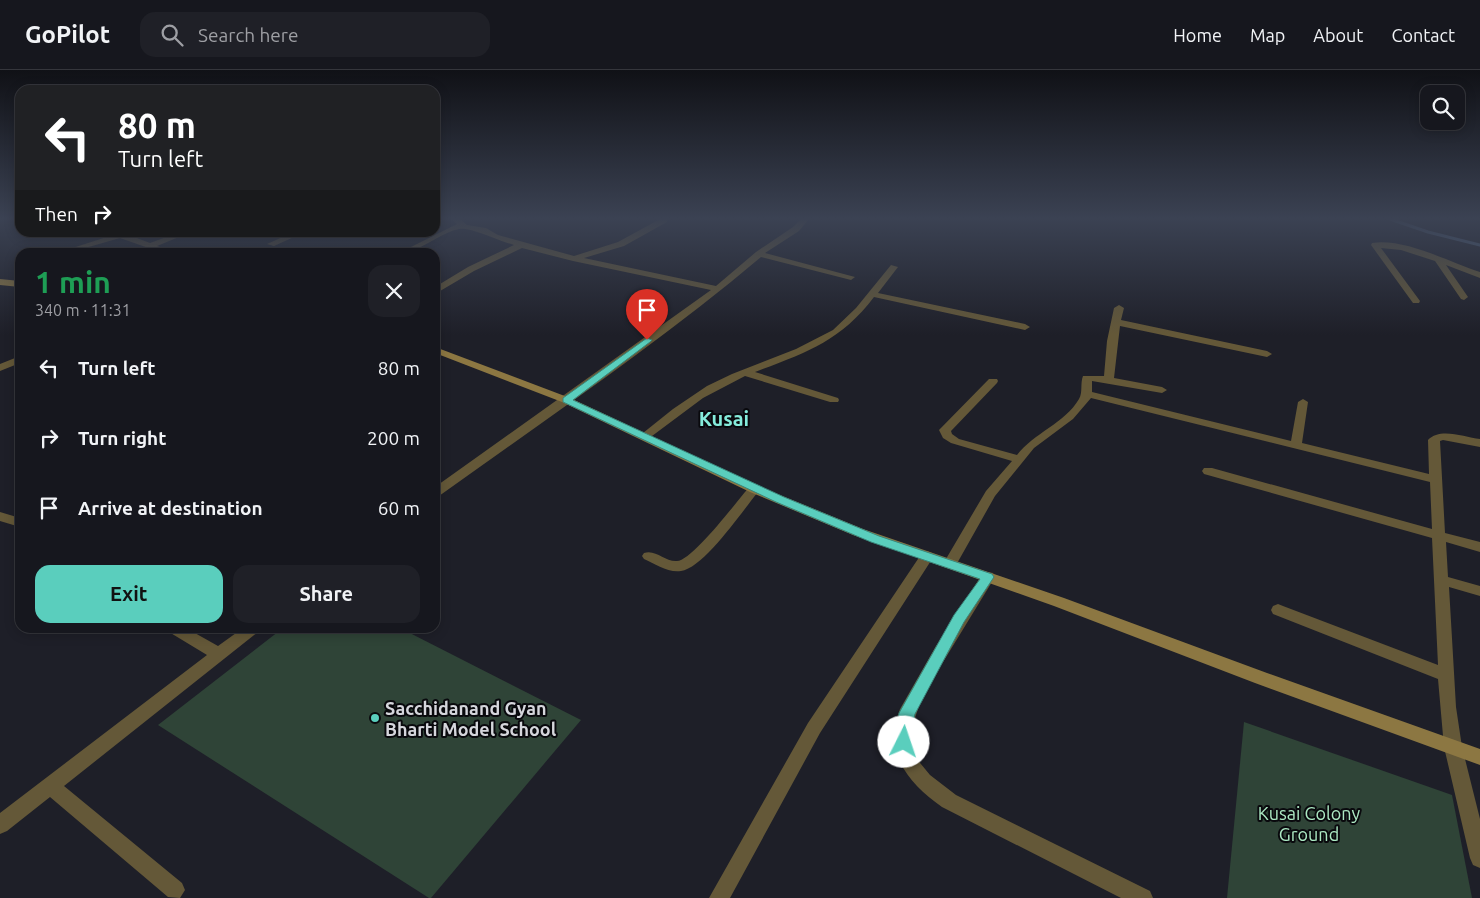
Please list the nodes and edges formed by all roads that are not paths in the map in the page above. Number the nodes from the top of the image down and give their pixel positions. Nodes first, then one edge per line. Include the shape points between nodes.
1 (494, 258) edge
2 (568, 258) edge
3 (577, 258) edge
4 (755, 258) edge
5 (774, 258) edge
6 (1384, 258) edge
7 (1428, 258) edge
8 (573, 259) junction
9 (1439, 261) junction
10 (894, 267) dead end
11 (1480, 275) edge
12 (851, 277) dead end
13 (0, 282) edge
14 (15, 284) edge
15 (440, 288) edge
16 (718, 288) junction
17 (871, 294) junction
18 (1464, 297) dead end
19 (1416, 301) dead end
20 (1119, 308) dead end
21 (1115, 322) junction
22 (1024, 327) dead end
23 (440, 352) edge
24 (1267, 354) dead end
25 (15, 362) edge
26 (0, 368) edge
27 (746, 373) junction
28 (1108, 380) junction
29 (993, 381) dead end
30 (1162, 390) dead end
31 (1086, 394) junction
32 (566, 400) junction
33 (834, 400) dead end
34 (1303, 402) dead end
35 (644, 437) junction
36 (1480, 443) edge
37 (1296, 446) junction
38 (1020, 459) junction
39 (1208, 471) dead end
40 (1437, 480) junction
41 (754, 489) junction
42 (440, 490) edge
43 (0, 516) edge
44 (15, 521) edge
45 (1438, 536) junction
46 (1480, 547) edge
47 (649, 556) dead end
48 (926, 556) junction
49 (950, 564) junction
50 (988, 577) junction
51 (1441, 580) junction
52 (1480, 591) edge
53 (1278, 610) dead end
54 (182, 633) edge
55 (246, 633) edge
56 (218, 654) junction
57 (1446, 675) junction
58 (1453, 747) junction
59 (1480, 757) edge
60 (51, 786) junction
61 (0, 825) edge
62 (1480, 858) edge
63 (175, 890) dead end
64 (723, 896) edge
65 (1143, 898) edge

1 - 15 street
2 - 8 street
3 - 8 street
4 - 16 street
5 - 12 street
6 - 19 street
7 - 9 street
8 - 16 street
9 - 11 street
9 - 18 street
10 - 17 street
13 - 14 main road
16 - 32 street
17 - 22 street
17 - 27 street via 857,315 820,342
20 - 21 street
21 - 24 street
21 - 28 street
23 - 32 main road
25 - 26 street
27 - 33 street
27 - 35 street via 684,404
28 - 30 street
28 - 31 street via 1087,378
29 - 38 street via 948,426 945,430 947,436
31 - 37 street
31 - 38 street via 1074,412 1038,439
32 - 35 main road
32 - 42 street
34 - 37 street
35 - 41 main road
36 - 40 street via 1437,437 1434,444
37 - 40 street
38 - 49 street via 982,506
39 - 45 street
40 - 45 street
41 - 47 street via 687,564 676,566
41 - 48 main road
43 - 44 street
45 - 46 street
45 - 51 street
48 - 49 main road
48 - 64 street via 814,728
49 - 50 main road
50 - 58 main road
50 - 65 street via 959,618 907,713 903,732 906,753 915,772 928,787 949,801
51 - 52 street
51 - 57 street
53 - 57 street
54 - 56 street
55 - 56 street
56 - 60 street
57 - 58 street
58 - 59 main road
58 - 62 street
60 - 61 street
60 - 63 street

